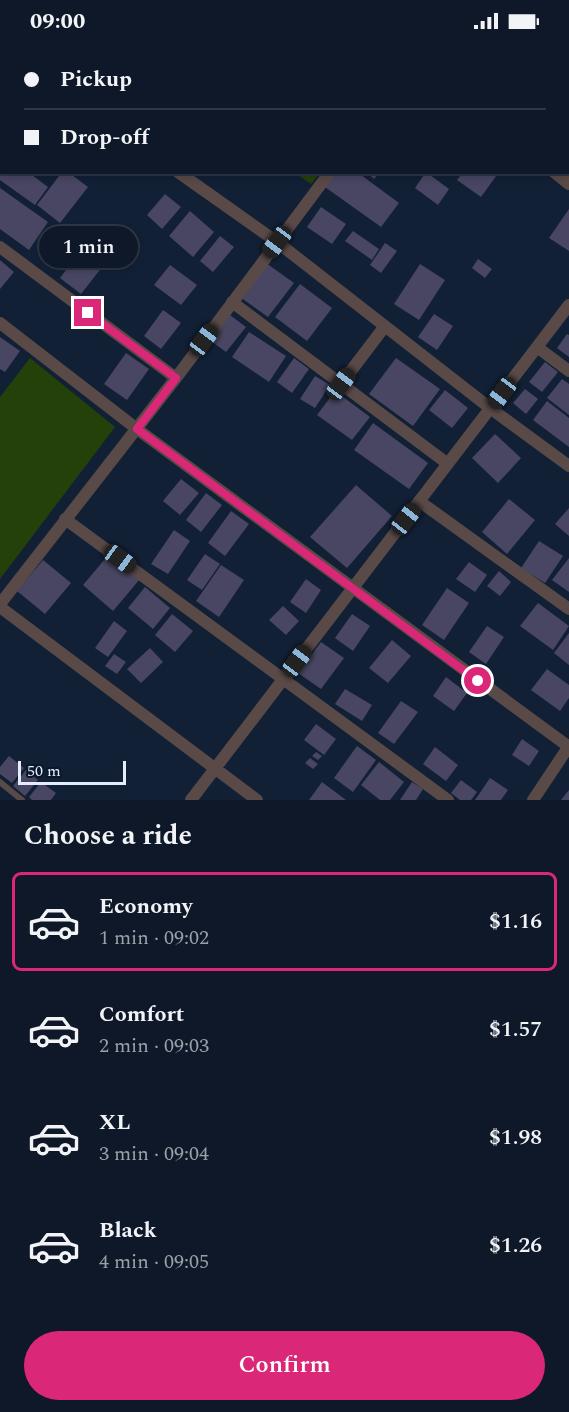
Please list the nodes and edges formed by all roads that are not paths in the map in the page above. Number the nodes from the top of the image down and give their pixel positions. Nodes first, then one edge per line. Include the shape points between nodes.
1 (181, 174) edge
2 (328, 174) edge
3 (556, 174) edge
4 (569, 184) edge
5 (277, 242) junction
6 (0, 247) edge
7 (232, 302) junction
8 (569, 305) edge
9 (0, 323) edge
10 (385, 326) junction
11 (537, 347) junction
12 (569, 371) edge
13 (176, 378) junction
14 (341, 384) junction
15 (490, 408) junction
16 (137, 429) junction
17 (448, 464) junction
18 (569, 466) edge
19 (419, 501) junction
20 (65, 519) junction
21 (352, 589) junction
22 (0, 605) edge
23 (569, 609) edge
24 (284, 679) junction
25 (569, 747) edge
26 (214, 769) junction
27 (0, 782) edge
28 (22, 800) edge
29 (191, 800) edge
30 (257, 800) edge
31 (448, 800) edge
32 (533, 800) edge

1 - 5 street
2 - 5 street
3 - 4 street
5 - 7 street
5 - 10 street
6 - 13 street
7 - 13 street
7 - 14 street
8 - 11 street
9 - 16 street
10 - 14 street
10 - 15 street
11 - 12 street
11 - 15 street
13 - 16 street
14 - 17 street
15 - 17 street
15 - 18 street
16 - 20 street
16 - 21 street
17 - 19 street
19 - 21 street
19 - 23 street
20 - 22 street
20 - 24 street
21 - 24 street
21 - 25 street
22 - 26 street
24 - 26 street
24 - 31 street
25 - 32 street
26 - 29 street
26 - 30 street
27 - 28 lane

